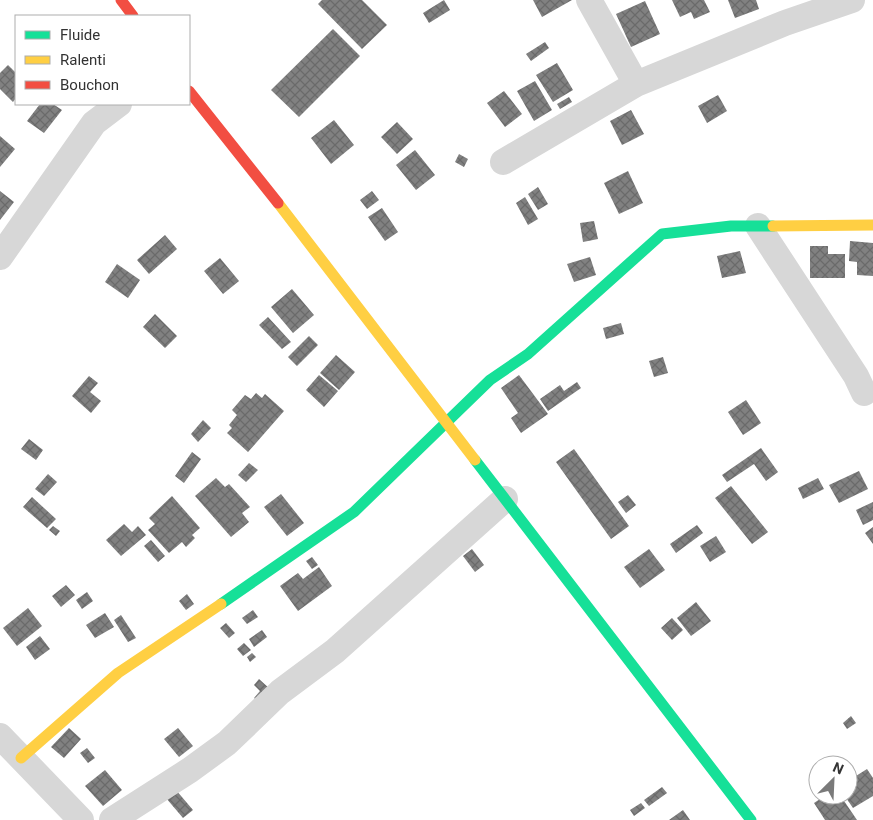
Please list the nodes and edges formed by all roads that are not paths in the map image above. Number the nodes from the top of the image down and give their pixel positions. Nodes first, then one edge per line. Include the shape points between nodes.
1 (589, 0) edge
2 (852, 0) edge
3 (636, 84) junction
4 (190, 92) edge
5 (118, 105) edge
6 (503, 162) dead end
7 (873, 225) edge
8 (758, 226) junction
9 (0, 257) edge
10 (864, 393) dead end
11 (445, 422) junction
12 (505, 499) junction
13 (0, 736) edge
14 (21, 758) junction
15 (80, 820) edge
16 (112, 820) edge
17 (751, 820) edge

1 - 3 street
2 - 3 street via 785,23
3 - 6 street
4 - 11 main road
5 - 9 street via 94,123
7 - 8 main road
8 - 10 street
8 - 11 main road via 662,234 528,354 490,380
11 - 12 main road
11 - 14 main road via 354,512 267,575 118,672
12 - 16 street via 335,650 280,692 227,743
12 - 17 main road
13 - 14 street
14 - 15 street

